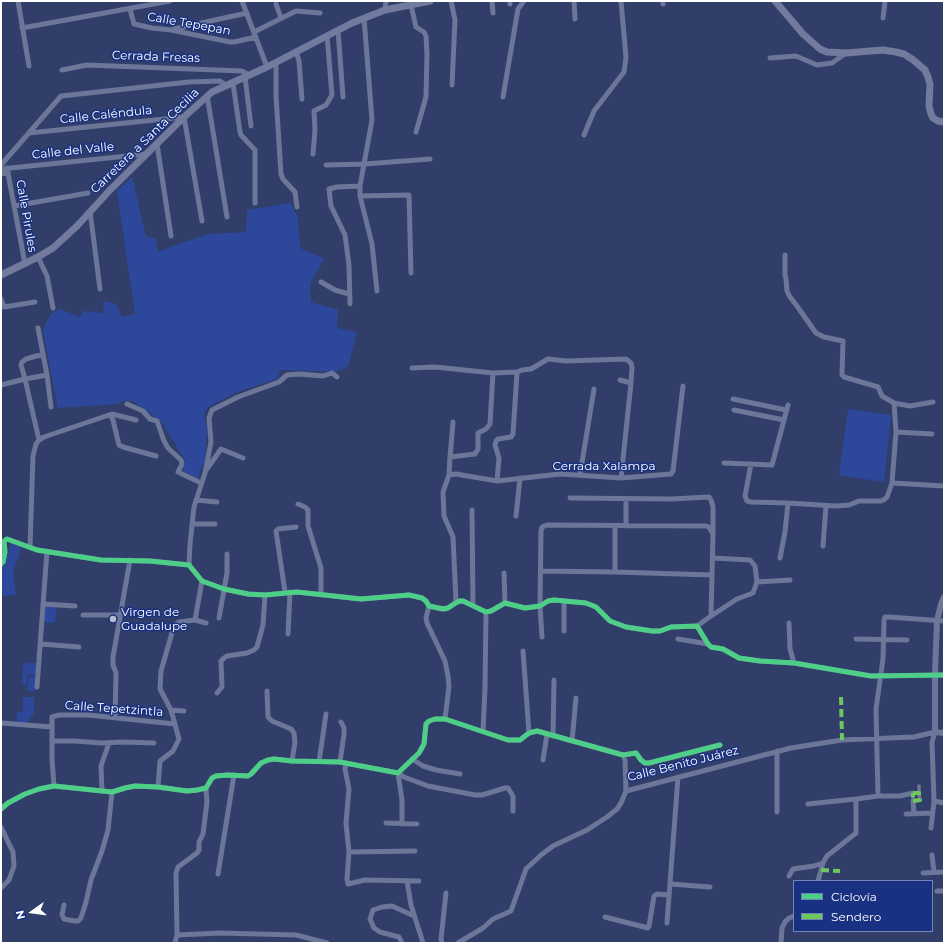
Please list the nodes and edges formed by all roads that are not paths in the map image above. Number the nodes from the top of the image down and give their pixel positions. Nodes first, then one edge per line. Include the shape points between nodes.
1 (18, 1) edge
2 (170, 1) edge
3 (242, 1) edge
4 (386, 1) edge
5 (430, 1) edge
6 (452, 1) edge
7 (492, 1) edge
8 (524, 1) edge
9 (574, 1) edge
10 (621, 1) edge
11 (775, 1) edge
12 (884, 1) edge
13 (276, 4) dead end
14 (401, 4) edge
15 (411, 5) junction
16 (130, 9) junction
17 (385, 10) junction
18 (247, 13) junction
19 (320, 13) dead end
20 (493, 13) dead end
21 (281, 18) junction
22 (364, 18) junction
23 (884, 18) dead end
24 (575, 19) dead end
25 (22, 28) junction
26 (171, 30) junction
27 (338, 30) junction
28 (255, 34) junction
29 (327, 35) junction
30 (296, 51) junction
31 (846, 53) junction
32 (770, 58) dead end
33 (276, 62) junction
34 (29, 66) dead end
35 (267, 67) junction
36 (62, 70) dead end
37 (247, 76) junction
38 (230, 84) junction
39 (452, 85) dead end
40 (207, 95) junction
41 (343, 97) dead end
42 (503, 97) dead end
43 (302, 99) dead end
44 (184, 117) junction
45 (944, 122) edge
46 (251, 126) dead end
47 (416, 132) dead end
48 (29, 133) junction
49 (584, 135) dead end
50 (157, 144) junction
51 (147, 154) junction
52 (313, 154) dead end
53 (430, 159) dead end
54 (365, 164) junction
55 (1, 165) edge
56 (326, 165) dead end
57 (1, 169) edge
58 (7, 170) junction
59 (1, 174) edge
60 (360, 186) junction
61 (88, 193) dead end
62 (360, 196) junction
63 (255, 203) dead end
64 (14, 206) junction
65 (297, 207) dead end
66 (90, 211) junction
67 (227, 217) dead end
68 (202, 221) dead end
69 (171, 236) dead end
70 (785, 255) dead end
71 (38, 257) junction
72 (25, 264) junction
73 (411, 273) dead end
74 (1, 275) edge
75 (321, 282) dead end
76 (100, 290) dead end
77 (377, 291) dead end
78 (349, 294) junction
79 (1, 299) edge
80 (35, 302) dead end
81 (350, 304) dead end
82 (53, 308) dead end
83 (38, 328) dead end
84 (43, 354) junction
85 (412, 368) dead end
86 (517, 372) junction
87 (493, 373) junction
88 (47, 375) junction
89 (337, 377) dead end
90 (25, 379) junction
91 (620, 380) dead end
92 (631, 383) junction
93 (1, 385) edge
94 (682, 386) dead end
95 (594, 389) dead end
96 (733, 399) dead end
97 (933, 402) dead end
98 (894, 403) junction
99 (127, 404) dead end
100 (51, 407) dead end
101 (734, 410) dead end
102 (110, 415) junction
103 (136, 420) dead end
104 (784, 420) junction
105 (453, 422) dead end
106 (896, 432) junction
107 (932, 434) dead end
108 (39, 440) junction
109 (156, 456) dead end
110 (450, 457) junction
111 (244, 458) dead end
112 (724, 463) dead end
113 (751, 464) junction
114 (205, 473) junction
115 (449, 475) junction
116 (580, 475) junction
117 (520, 478) junction
118 (621, 478) junction
119 (497, 481) junction
120 (892, 483) junction
121 (201, 484) junction
122 (944, 486) edge
123 (570, 498) dead end
124 (196, 500) junction
125 (626, 500) junction
126 (217, 502) dead end
127 (788, 503) junction
128 (298, 504) dead end
129 (826, 506) junction
130 (472, 510) dead end
131 (516, 516) dead end
132 (193, 524) junction
133 (215, 524) dead end
134 (615, 526) junction
135 (626, 526) junction
136 (296, 527) dead end
137 (713, 534) junction
138 (3, 539) edge
139 (823, 546) dead end
140 (30, 547) junction
141 (46, 551) junction
142 (227, 554) dead end
143 (712, 558) junction
144 (780, 558) dead end
145 (130, 560) junction
146 (1, 564) edge
147 (189, 565) junction
148 (540, 571) junction
149 (616, 572) junction
150 (504, 573) dead end
151 (712, 575) junction
152 (790, 580) dead end
153 (202, 581) junction
154 (757, 582) junction
155 (224, 589) junction
156 (288, 592) junction
157 (321, 594) junction
158 (265, 595) junction
159 (944, 597) edge
160 (564, 601) junction
161 (456, 602) junction
162 (505, 603) junction
163 (43, 604) junction
164 (75, 606) dead end
165 (429, 606) junction
166 (473, 606) junction
167 (540, 606) junction
168 (486, 612) junction
169 (83, 615) dead end
170 (119, 615) junction
171 (711, 616) junction
172 (219, 618) dead end
173 (195, 620) junction
174 (937, 621) junction
175 (944, 621) edge
176 (206, 623) dead end
177 (789, 623) dead end
178 (697, 626) junction
179 (564, 631) dead end
180 (288, 634) dead end
181 (542, 637) dead end
182 (678, 639) dead end
183 (883, 639) junction
184 (856, 640) dead end
185 (907, 640) dead end
186 (41, 644) junction
187 (708, 644) junction
188 (79, 647) dead end
189 (523, 651) dead end
190 (794, 663) junction
191 (935, 674) junction
192 (944, 675) edge
193 (880, 676) junction
194 (554, 680) dead end
195 (37, 687) dead end
196 (267, 691) dead end
197 (217, 694) dead end
198 (576, 698) dead end
199 (171, 710) junction
200 (184, 711) dead end
201 (326, 714) dead end
202 (116, 718) junction
203 (445, 719) junction
204 (341, 722) dead end
205 (1, 723) edge
206 (175, 724) junction
207 (52, 727) junction
208 (483, 731) junction
209 (935, 732) junction
210 (529, 733) junction
211 (944, 733) edge
212 (547, 734) junction
213 (553, 736) junction
214 (876, 739) junction
215 (52, 741) junction
216 (572, 741) junction
217 (109, 743) junction
218 (154, 743) dead end
219 (720, 745) dead end
220 (776, 751) junction
221 (623, 755) junction
222 (412, 759) junction
223 (543, 760) dead end
224 (292, 761) junction
225 (319, 762) junction
226 (340, 762) junction
227 (346, 763) junction
228 (398, 773) junction
229 (460, 774) dead end
230 (234, 775) junction
231 (678, 777) junction
232 (54, 786) junction
233 (919, 786) dead end
234 (158, 787) junction
235 (206, 788) junction
236 (102, 791) junction
237 (626, 791) junction
238 (112, 792) junction
239 (919, 793) junction
240 (913, 794) junction
241 (878, 796) junction
242 (856, 799) junction
243 (914, 801) junction
244 (934, 801) junction
245 (944, 803) edge
246 (808, 804) dead end
247 (1, 809) edge
248 (513, 810) dead end
249 (777, 812) dead end
250 (914, 813) junction
251 (932, 813) junction
252 (906, 814) dead end
253 (386, 823) dead end
254 (402, 824) junction
255 (417, 824) dead end
256 (1, 827) edge
257 (932, 828) dead end
258 (415, 851) dead end
259 (349, 852) junction
260 (932, 855) dead end
261 (823, 863) junction
262 (934, 872) junction
263 (944, 872) edge
264 (923, 873) dead end
265 (218, 874) dead end
266 (789, 876) dead end
267 (818, 880) edge
268 (406, 881) junction
269 (419, 881) dead end
270 (670, 884) junction
271 (710, 887) dead end
272 (1, 888) edge
273 (938, 891) dead end
274 (944, 891) edge
275 (446, 893) dead end
276 (669, 895) junction
277 (64, 905) dead end
278 (414, 916) junction
279 (793, 916) edge
280 (605, 917) dead end
281 (667, 923) dead end
282 (177, 935) junction
283 (175, 943) edge
284 (327, 943) edge
285 (402, 943) edge
286 (423, 943) edge
287 (442, 943) edge
288 (458, 943) edge
289 (781, 943) edge

1 - 25 street
2 - 16 street
3 - 18 street
4 - 17 street
5 - 15 main road, Carretera a Santa Cecilia
6 - 39 street via 456,24
7 - 20 street
8 - 42 street via 518,9
9 - 24 street
10 - 49 street via 626,57 624,72 594,111
11 - 31 main road via 803,34 820,49
12 - 23 street
13 - 21 street
14 - 15 main road, Carretera a Santa Cecilia
14 - 17 main road, Carretera a Santa Cecilia
15 - 47 street via 416,27 426,36 427,54 426,97
16 - 25 street
16 - 26 street, Calle Tepepan via 134,24
17 - 22 main road, Carretera a Santa Cecilia
18 - 26 street
18 - 28 street
19 - 21 street, Calle Tepepan via 296,11
21 - 28 street, Calle Tepepan
22 - 27 main road, Carretera a Santa Cecilia
22 - 54 street via 372,120
25 - 34 street
26 - 28 street, Calle Tepepan via 230,42
27 - 29 main road, Carretera a Santa Cecilia
27 - 41 street
28 - 35 street
29 - 30 main road, Carretera a Santa Cecilia
29 - 52 street via 332,95 326,105 314,110
30 - 33 main road, Carretera a Santa Cecilia
30 - 43 street
31 - 32 street via 832,63 817,66 796,56
31 - 45 main road via 883,50 912,58 925,70 928,77 931,114 938,121
33 - 35 main road, Carretera a Santa Cecilia
33 - 65 street via 281,174 295,192
35 - 37 main road, Carretera a Santa Cecilia
36 - 37 street, Cerrada Fresas via 87,65 242,71
37 - 38 main road, Carretera a Santa Cecilia
37 - 46 street
38 - 40 main road, Carretera a Santa Cecilia
38 - 48 street via 220,81 189,82 61,96
38 - 63 street via 241,135 255,153
40 - 44 main road, Carretera a Santa Cecilia
40 - 67 street
44 - 48 street, Calle Caléndula
44 - 50 main road, Carretera a Santa Cecilia
44 - 68 street
48 - 55 street
50 - 51 main road, Carretera a Santa Cecilia
50 - 69 street
51 - 58 street, Calle del Valle
51 - 66 main road, Carretera a Santa Cecilia
53 - 54 street
54 - 56 street
54 - 60 street
57 - 58 street, Calle del Valle
58 - 59 street
58 - 64 street, Calle Pirules
60 - 62 street
60 - 78 street via 329,189 331,206 345,235
61 - 64 street
62 - 73 street via 409,195
62 - 77 street via 372,244
64 - 72 street, Calle Pirules
66 - 71 main road, Carretera a Santa Cecilia via 57,244
66 - 76 street
70 - 98 street via 785,275 790,297 816,333 843,341 842,375 878,386 882,396
71 - 72 main road, Carretera a Santa Cecilia
71 - 82 street via 47,276
72 - 74 main road, Carretera a Santa Cecilia
75 - 78 street
78 - 81 street
79 - 80 street via 4,307
83 - 84 street
84 - 88 street
84 - 90 street via 22,362
85 - 87 street via 436,367
86 - 87 street
86 - 92 street via 531,369 548,359 626,359 632,367
86 - 119 street via 513,434 511,437 498,439 495,445 499,458
87 - 110 street via 490,424 478,433 477,451 475,454
88 - 90 street
88 - 100 street
89 - 114 street via 332,374 287,375 278,382 215,408 210,414 211,442
90 - 93 street
90 - 108 street
91 - 92 street
92 - 118 street
94 - 118 street, Cerrada Xalampa via 673,471 671,474
95 - 116 street
96 - 104 street via 787,407
97 - 98 street via 910,406
98 - 106 street
99 - 121 street via 157,421 164,442 181,460 178,472
101 - 104 street
102 - 103 street
102 - 108 street
102 - 109 street via 119,445
104 - 113 street via 774,464
105 - 110 street
106 - 107 street
106 - 120 street
108 - 140 street via 33,456
110 - 115 street
111 - 114 street via 221,448
112 - 113 street
113 - 127 street via 745,496 747,501
114 - 121 street
115 - 119 street, Cerrada Xalampa
115 - 161 street via 443,492 444,516 453,537
116 - 117 street, Cerrada Xalampa
116 - 118 street, Cerrada Xalampa
117 - 119 street, Cerrada Xalampa
117 - 131 street
120 - 122 street
120 - 129 street via 887,497 881,501
121 - 124 street
123 - 125 street
124 - 126 street
124 - 132 street
125 - 135 street
125 - 137 street via 709,497 713,507
127 - 129 street
127 - 144 street
128 - 157 street via 308,510 308,526 321,568
129 - 139 street
130 - 166 street
132 - 133 street
132 - 147 street
134 - 135 street
134 - 148 street via 542,527
134 - 149 street
135 - 137 street via 706,526
136 - 156 street via 276,531
137 - 143 street
138 - 140 street
138 - 146 street via 5,552
140 - 141 street
141 - 145 street via 101,560
141 - 163 street
142 - 155 street
143 - 151 street
143 - 154 street via 750,560 755,566
145 - 147 street
145 - 170 street
147 - 153 street
148 - 149 street
148 - 167 street
149 - 151 street
150 - 162 street
151 - 171 street
152 - 154 street
153 - 155 street
153 - 173 street
154 - 171 street via 753,592
155 - 158 street
155 - 172 street
156 - 157 street
156 - 158 street
156 - 180 street
157 - 165 street via 361,600 414,596 426,601
158 - 197 street via 263,625 258,647 247,653 224,658 222,687
159 - 174 street
160 - 167 street via 551,600
160 - 178 street via 590,604 610,621 626,627 660,631 671,627
160 - 179 street
161 - 165 street via 444,609
161 - 166 street via 463,601
162 - 167 street via 525,608
162 - 168 street
163 - 164 street
163 - 186 street
165 - 203 street via 427,623 445,661 448,676
166 - 168 street
167 - 181 street
168 - 208 street
169 - 170 street
170 - 202 street via 113,657 116,673
171 - 178 street
173 - 176 street
173 - 199 street via 176,623 161,671 162,694
174 - 175 street
174 - 183 street via 885,617
174 - 191 street
177 - 190 street via 790,649
178 - 187 street
182 - 187 street
183 - 184 street
183 - 185 street
183 - 193 street
186 - 188 street
186 - 195 street
187 - 190 street via 739,658
189 - 210 street
190 - 193 street
191 - 192 street
191 - 193 street
191 - 209 street
193 - 214 street
194 - 213 street
196 - 224 street via 268,717 294,733
198 - 216 street
199 - 200 street
199 - 206 street
201 - 225 street
202 - 206 street, Calle Tepetzintla
202 - 207 street, Calle Tepetzintla via 59,714 52,717
203 - 208 street, Calle Benito Juárez
203 - 222 street via 435,719 426,724 424,744
204 - 226 street via 344,734
205 - 207 street
206 - 234 street via 179,739 173,751 160,761
207 - 215 street
208 - 210 street, Calle Benito Juárez via 515,741 523,739
209 - 211 street, Calle Benito Juárez
209 - 214 street, Calle Benito Juárez
209 - 244 street via 932,742
210 - 212 street, Calle Benito Juárez via 537,731
212 - 213 street, Calle Benito Juárez
212 - 223 street
213 - 216 street, Calle Benito Juárez
214 - 220 street, Calle Benito Juárez via 842,740
214 - 241 street
215 - 217 street
215 - 232 street
216 - 221 street, Calle Benito Juárez
217 - 218 street
217 - 236 street via 101,766
219 - 221 street via 649,763 641,760 636,753
220 - 231 street, Calle Benito Juárez
220 - 249 street
221 - 237 street, Calle Benito Juárez
222 - 228 street
222 - 229 street via 423,766
224 - 225 street
224 - 230 street via 268,760 261,763 248,776
225 - 226 street
226 - 227 street
227 - 228 street
227 - 259 street via 349,788 346,822
228 - 248 street via 428,786 475,795 508,788 513,796
228 - 254 street
230 - 235 street via 216,776
230 - 265 street
231 - 237 street, Calle Benito Juárez
231 - 270 street
232 - 236 street
232 - 247 street via 20,796
233 - 239 street
234 - 235 street via 187,791
234 - 238 street via 135,786
235 - 282 street via 206,808 199,850 178,867 176,873
236 - 238 street
237 - 288 street via 613,813 587,830 553,846 526,869 511,911 493,919
238 - 277 street via 108,830 81,918 78,921 64,919
239 - 240 street
239 - 243 street via 920,800
240 - 241 street
240 - 243 street
241 - 242 street
242 - 246 street
242 - 261 street via 856,834 827,856
243 - 250 street
244 - 245 street
244 - 251 street
250 - 251 street
250 - 252 street
251 - 257 street
253 - 254 street
254 - 255 street
256 - 272 street via 13,852 14,866
258 - 259 street
259 - 268 street via 348,884 365,880
260 - 262 street
261 - 266 street via 792,869
261 - 267 street
262 - 263 street
262 - 264 street
268 - 269 street
268 - 278 street
270 - 271 street
270 - 276 street
273 - 274 street
275 - 287 street
276 - 280 street via 654,896 648,928
276 - 281 street
278 - 285 street via 392,906 373,910 370,920 374,928 399,937
278 - 286 street
279 - 289 street via 782,928
282 - 283 street
282 - 284 street via 296,935

